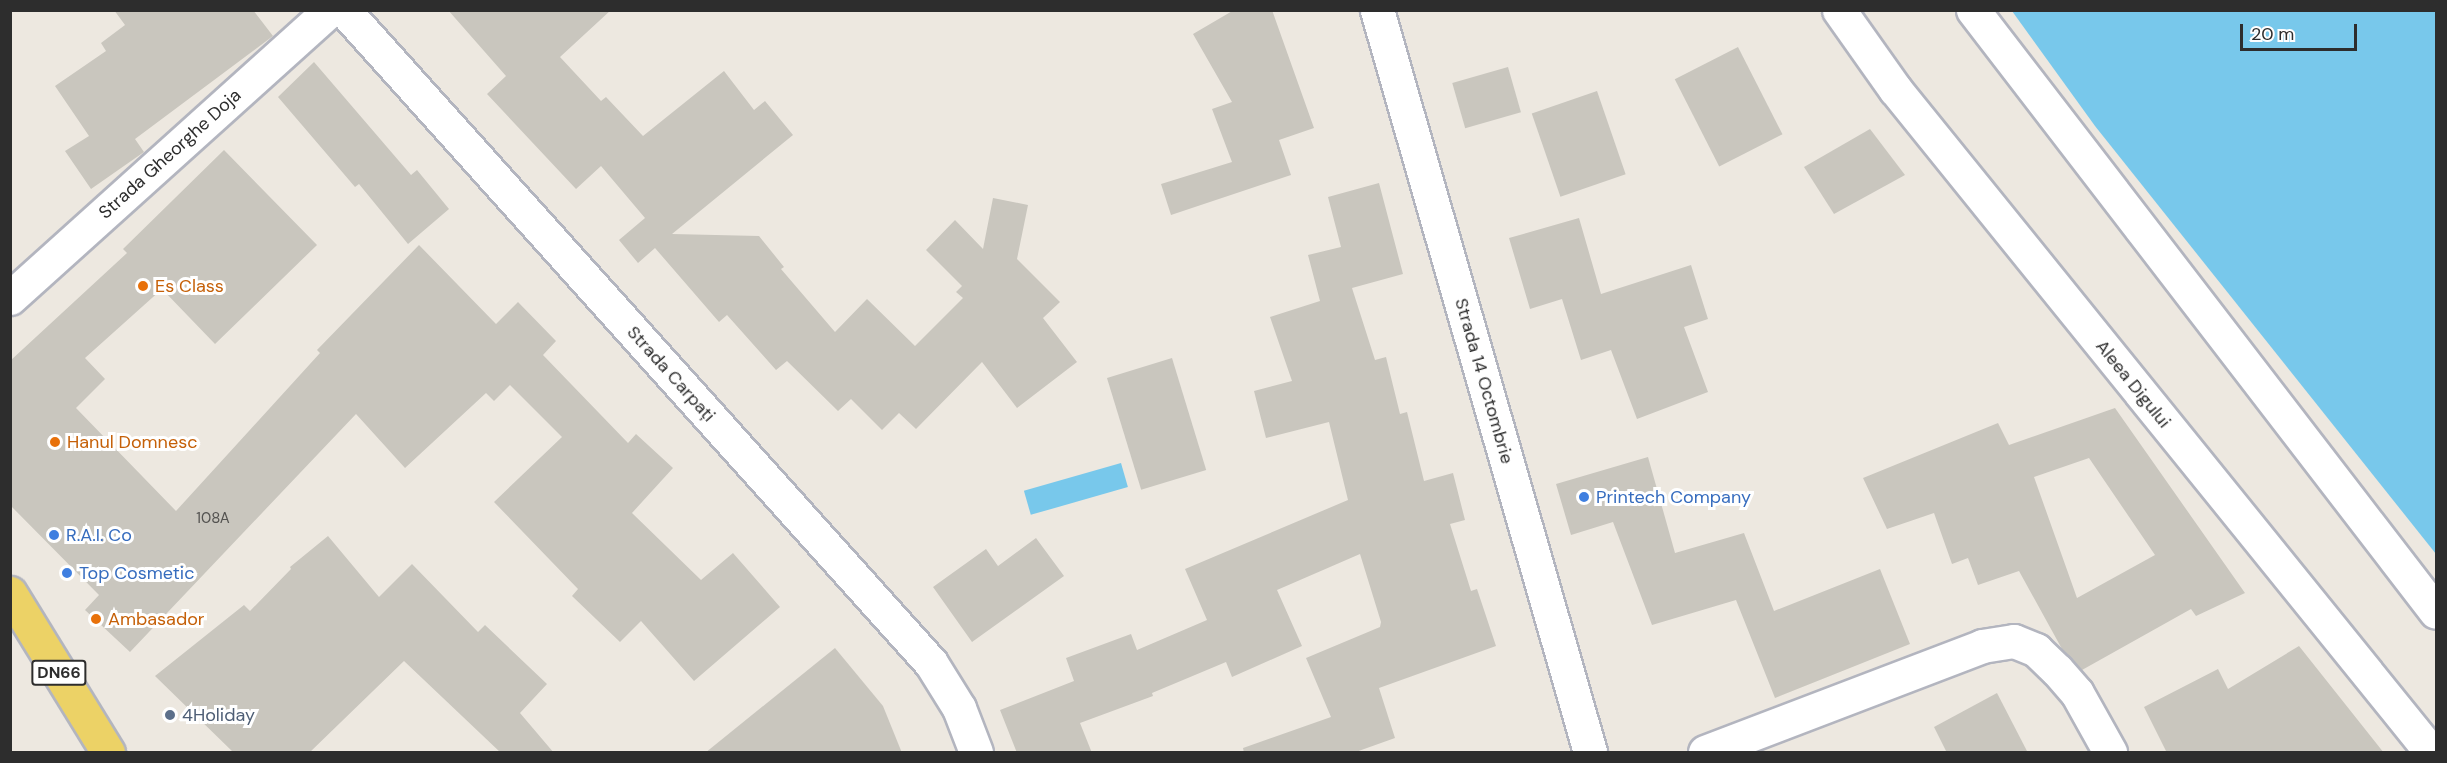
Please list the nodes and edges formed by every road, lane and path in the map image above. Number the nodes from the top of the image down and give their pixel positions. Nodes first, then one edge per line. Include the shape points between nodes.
1 (330, 10) edge
2 (344, 10) edge
3 (1377, 10) edge
4 (1839, 10) edge
5 (1973, 10) edge
6 (10, 298) edge
7 (10, 593) edge
8 (2436, 612) edge
9 (108, 753) edge
10 (976, 753) edge
11 (1590, 753) edge
12 (1705, 753) edge
13 (2110, 753) edge
14 (2431, 753) edge

1 - 6 street, Strada Gheorghe Doja
2 - 10 street, Strada Carpați via 930,663 959,708
3 - 11 street, Strada 14 Octombrie
4 - 14 street, Aleea Digului via 1895,90
5 - 8 street
7 - 9 main road, DN66
12 - 13 street via 1982,646 2014,641 2036,650 2077,693

